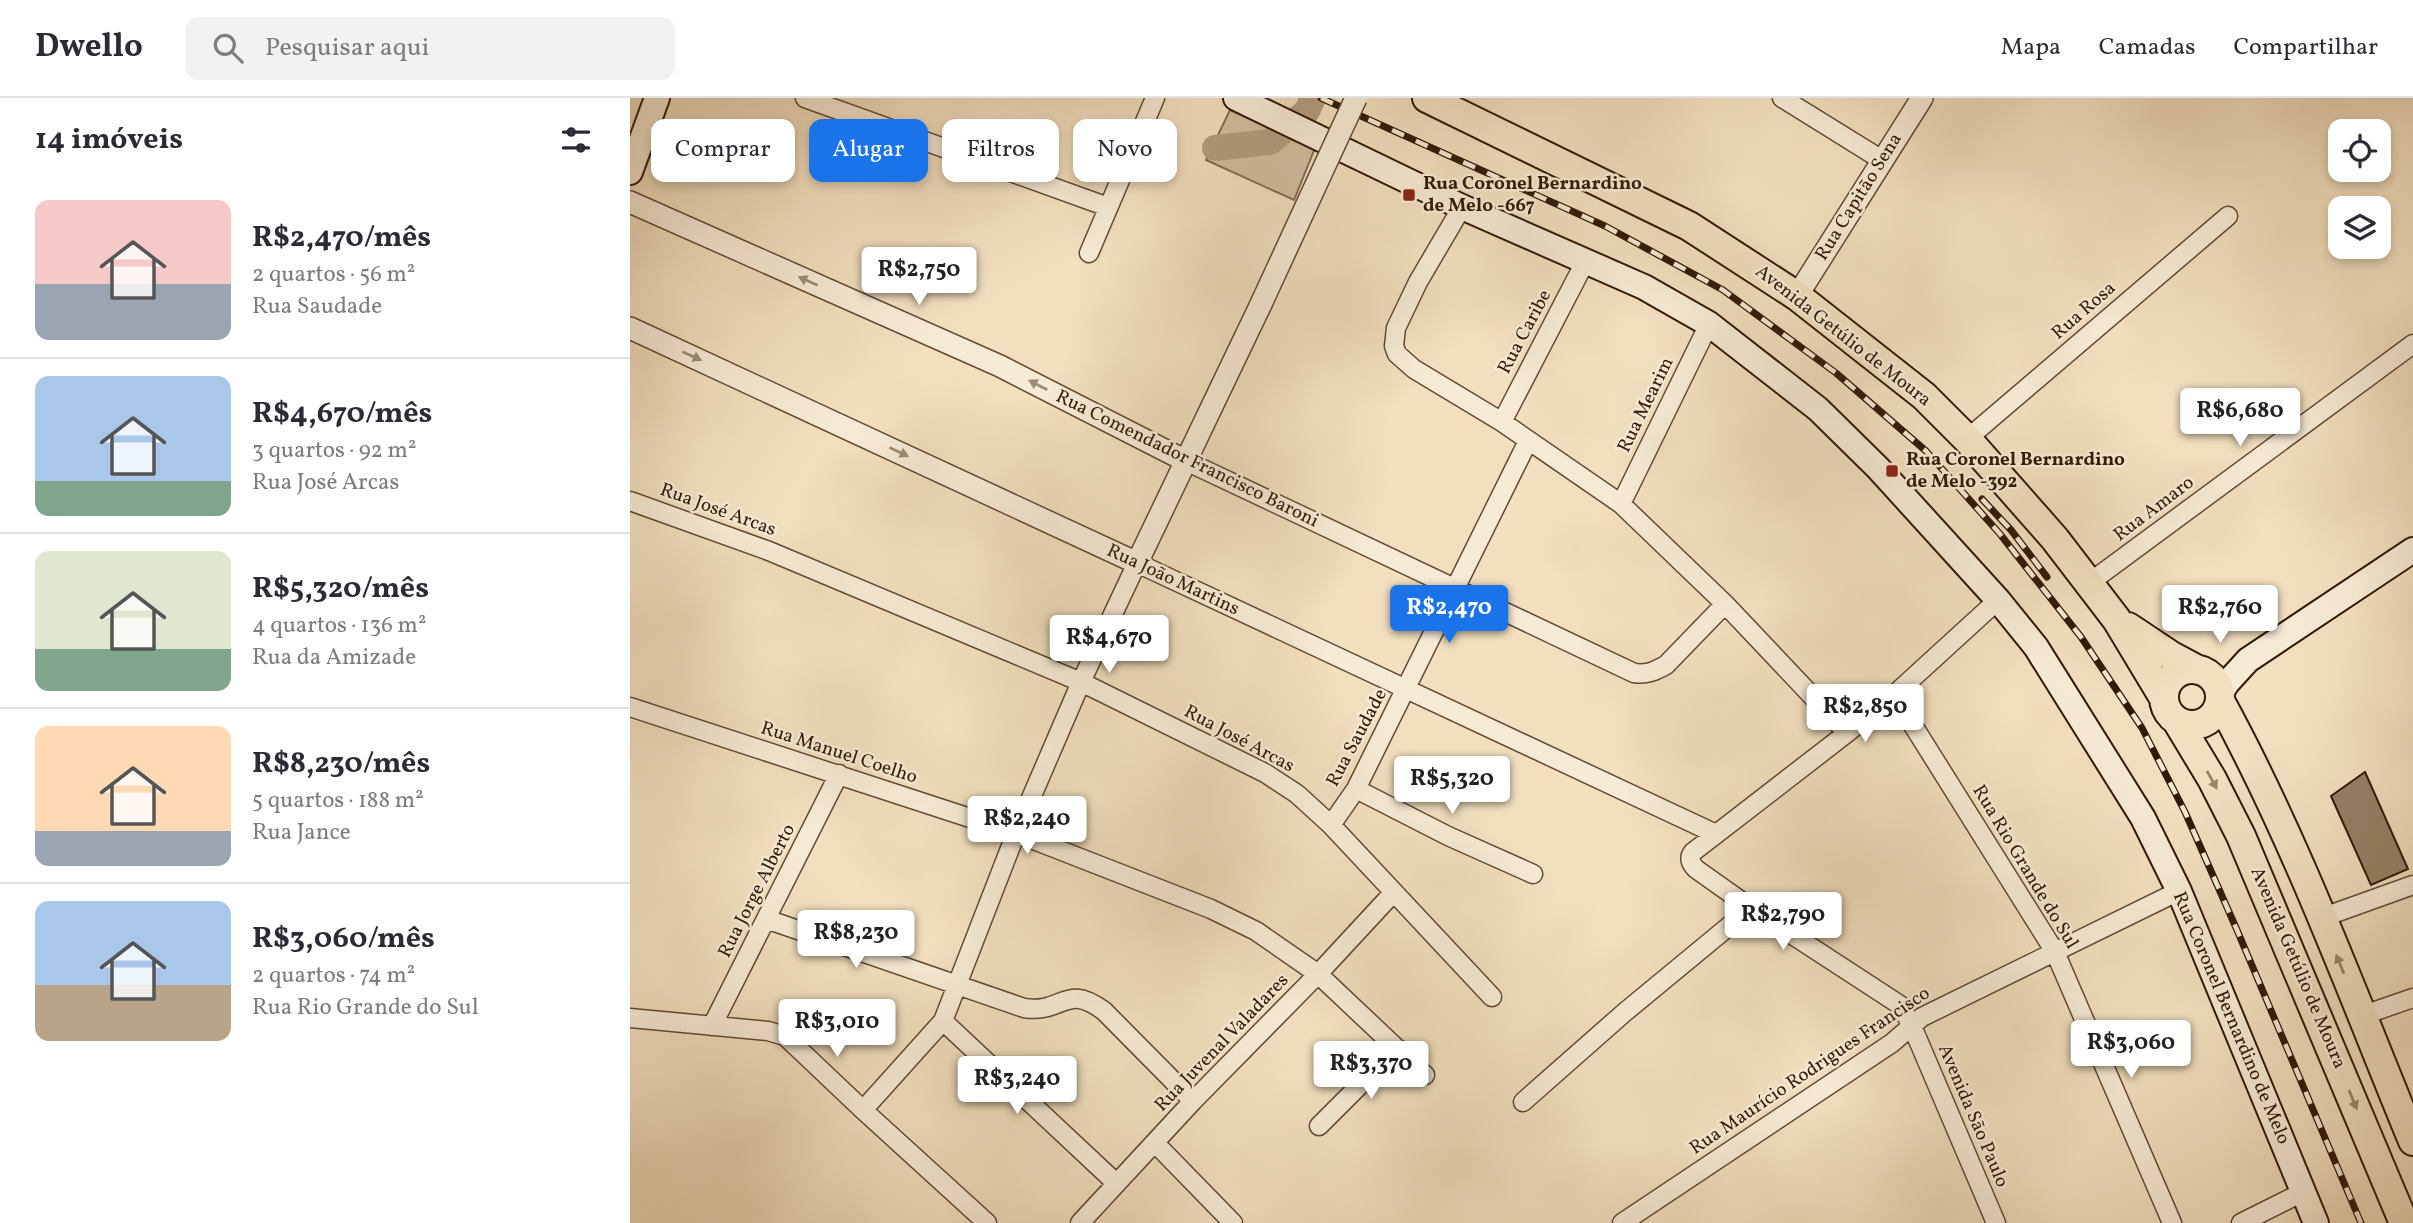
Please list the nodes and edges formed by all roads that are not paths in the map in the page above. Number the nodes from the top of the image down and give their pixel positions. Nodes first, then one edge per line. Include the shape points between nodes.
1 (657, 98) edge
2 (805, 98) edge
3 (1155, 98) edge
4 (1236, 98) edge
5 (1356, 98) edge
6 (1427, 98) edge
7 (1782, 98) edge
8 (1922, 98) edge
9 (1882, 160) junction
10 (630, 172) edge
11 (630, 202) edge
12 (1108, 207) junction
13 (1462, 207) junction
14 (2228, 216) dead end
15 (1089, 253) dead end
16 (1585, 262) junction
17 (1797, 296) junction
18 (1709, 324) junction
19 (630, 328) edge
20 (2413, 344) edge
21 (1502, 422) junction
22 (1967, 439) junction
23 (1528, 441) junction
24 (1186, 461) junction
25 (630, 501) edge
26 (1621, 504) junction
27 (2412, 552) edge
28 (1137, 563) junction
29 (2090, 583) junction
30 (1454, 587) junction
31 (1998, 600) junction
32 (1725, 604) junction
33 (2117, 620) junction
34 (2248, 660) junction
35 (2201, 671) junction
36 (1081, 682) junction
37 (1406, 690) junction
38 (1894, 695) junction
39 (2220, 698) junction
40 (630, 707) edge
41 (2171, 709) junction
42 (1847, 733) junction
43 (839, 774) junction
44 (1356, 789) junction
45 (1331, 825) junction
46 (1016, 833) junction
47 (1716, 834) junction
48 (1533, 874) dead end
49 (2413, 885) edge
50 (2179, 891) junction
51 (1394, 892) junction
52 (1751, 908) junction
53 (2321, 918) junction
54 (766, 919) junction
55 (2055, 952) junction
56 (1318, 974) junction
57 (958, 985) junction
58 (1492, 997) dead end
59 (2413, 998) edge
60 (2361, 1016) junction
61 (630, 1018) edge
62 (943, 1021) junction
63 (712, 1026) junction
64 (1912, 1026) junction
65 (1397, 1048) junction
66 (1425, 1075) dead end
67 (1193, 1101) junction
68 (1523, 1102) dead end
69 (863, 1110) junction
70 (1319, 1126) dead end
71 (2413, 1141) edge
72 (1155, 1143) junction
73 (1116, 1183) junction
74 (2303, 1192) junction
75 (987, 1223) edge
76 (1080, 1223) edge
77 (1233, 1223) edge
78 (1622, 1223) edge
79 (1996, 1223) edge
80 (2172, 1223) edge
81 (2241, 1223) edge
82 (2316, 1223) edge
83 (2404, 1223) edge

1 - 10 main road
2 - 12 street
3 - 12 street
4 - 13 main road, Rua Coronel Bernardino de Melo
5 - 24 street, bridge
6 - 17 main road, Avenida Getúlio de Moura via 1689,226
7 - 9 street
8 - 9 street, Rua Capitão Sena
9 - 17 street, Rua Capitão Sena
24 -> 11 street, Rua Comendador Francisco Baroni via 1000,366
12 - 15 street
13 - 16 main road, Rua Coronel Bernardino de Melo
13 - 21 street via 1404,310 1394,346 1414,369
14 - 22 street, Rua Rosa
16 - 18 main road, Rua Coronel Bernardino de Melo via 1644,287
16 - 21 street, Rua Caribe
17 - 22 main road, Avenida Getúlio de Moura via 1924,396
18 - 26 street, Rua Mearim
18 - 31 main road, Rua Coronel Bernardino de Melo via 1818,409
19 -> 28 street, Rua João Martins
20 - 29 street, Rua Amaro
21 - 23 street
22 - 29 main road, Avenida Getúlio de Moura
23 - 26 street
23 - 30 street, Rua Saudade
24 - 28 street
24 - 30 street, Rua Comendador Francisco Baroni
25 - 36 street, Rua José Arcas via 769,551
26 - 32 street
27 - 34 main road
28 - 36 street
28 - 37 street, Rua João Martins
29 - 33 main road, Avenida Getúlio de Moura
30 - 32 street, Rua Comendador Francisco Baroni via 1643,674 1666,665
30 - 37 street, Rua Saudade
31 - 38 street
31 - 50 main road, Rua Coronel Bernardino de Melo via 2036,647 2093,734
32 - 42 street
33 - 35 main road, Avenida Getúlio de Moura
33 - 41 main road, Avenida Getúlio de Moura
34 - 35 main road
34 - 39 main road
35 - 39 main road via 2215,681
35 - 41 main road via 2186,670 2174,676 2167,686
36 - 45 street, Rua José Arcas via 1265,774 1297,794
36 - 46 street
37 - 44 street, Rua Saudade
37 - 47 street, Rua João Martins
38 - 42 street
38 - 55 street, Rua Rio Grande do Sul
39 - 41 main road via 2215,714 2204,723 2190,725
39 - 53 main road, Avenida Getúlio de Moura via 2263,782
40 - 43 street, Rua Manuel Coelho
41 -> 83 main road, Avenida Getúlio de Moura via 2241,836
42 - 47 street
43 - 46 street, Rua Manuel Coelho
43 - 54 street, Rua Jorge Alberto
44 - 45 street, Rua Saudade
44 - 48 street
45 - 51 street, Rua José Arcas
46 - 56 street, Rua Manuel Coelho via 1256,930
46 - 57 street
47 - 52 street, Avenida São Paulo via 1693,852 1690,860
49 - 53 street
50 - 55 street, Rua Maurício Rodrigues Francisco
50 - 74 main road, Rua Coronel Bernardino de Melo
51 - 56 street, Rua Juvenal Valadares
51 - 58 street, Rua José Arcas
52 - 64 street, Avenida São Paulo via 1892,999
52 - 68 street
60 -> 53 main road, Avenida Getúlio de Moura
54 - 57 street
54 - 63 street, Rua Jorge Alberto
55 - 64 street, Rua Maurício Rodrigues Francisco via 1932,1011
55 - 80 street, Rua Rio Grande do Sul
56 - 65 street, Rua Manuel Coelho
56 - 67 street, Rua Juvenal Valadares
57 - 62 street
57 - 67 street via 1040,1010 1069,999 1091,1001
59 - 60 street
60 - 71 main road, Avenida Getúlio de Moura
61 - 63 street
62 - 69 street
62 - 73 street
63 - 69 street via 785,1036
64 - 78 street, Rua Maurício Rodrigues Francisco
64 - 79 street, Avenida São Paulo
65 - 66 street, Rua Manuel Coelho
65 - 70 street
67 - 72 street, Rua Juvenal Valadares
69 - 75 street
72 - 73 street, Rua Juvenal Valadares
72 - 77 street
73 - 76 street, Rua Juvenal Valadares
74 - 81 street
74 - 82 main road, Rua Coronel Bernardino de Melo

